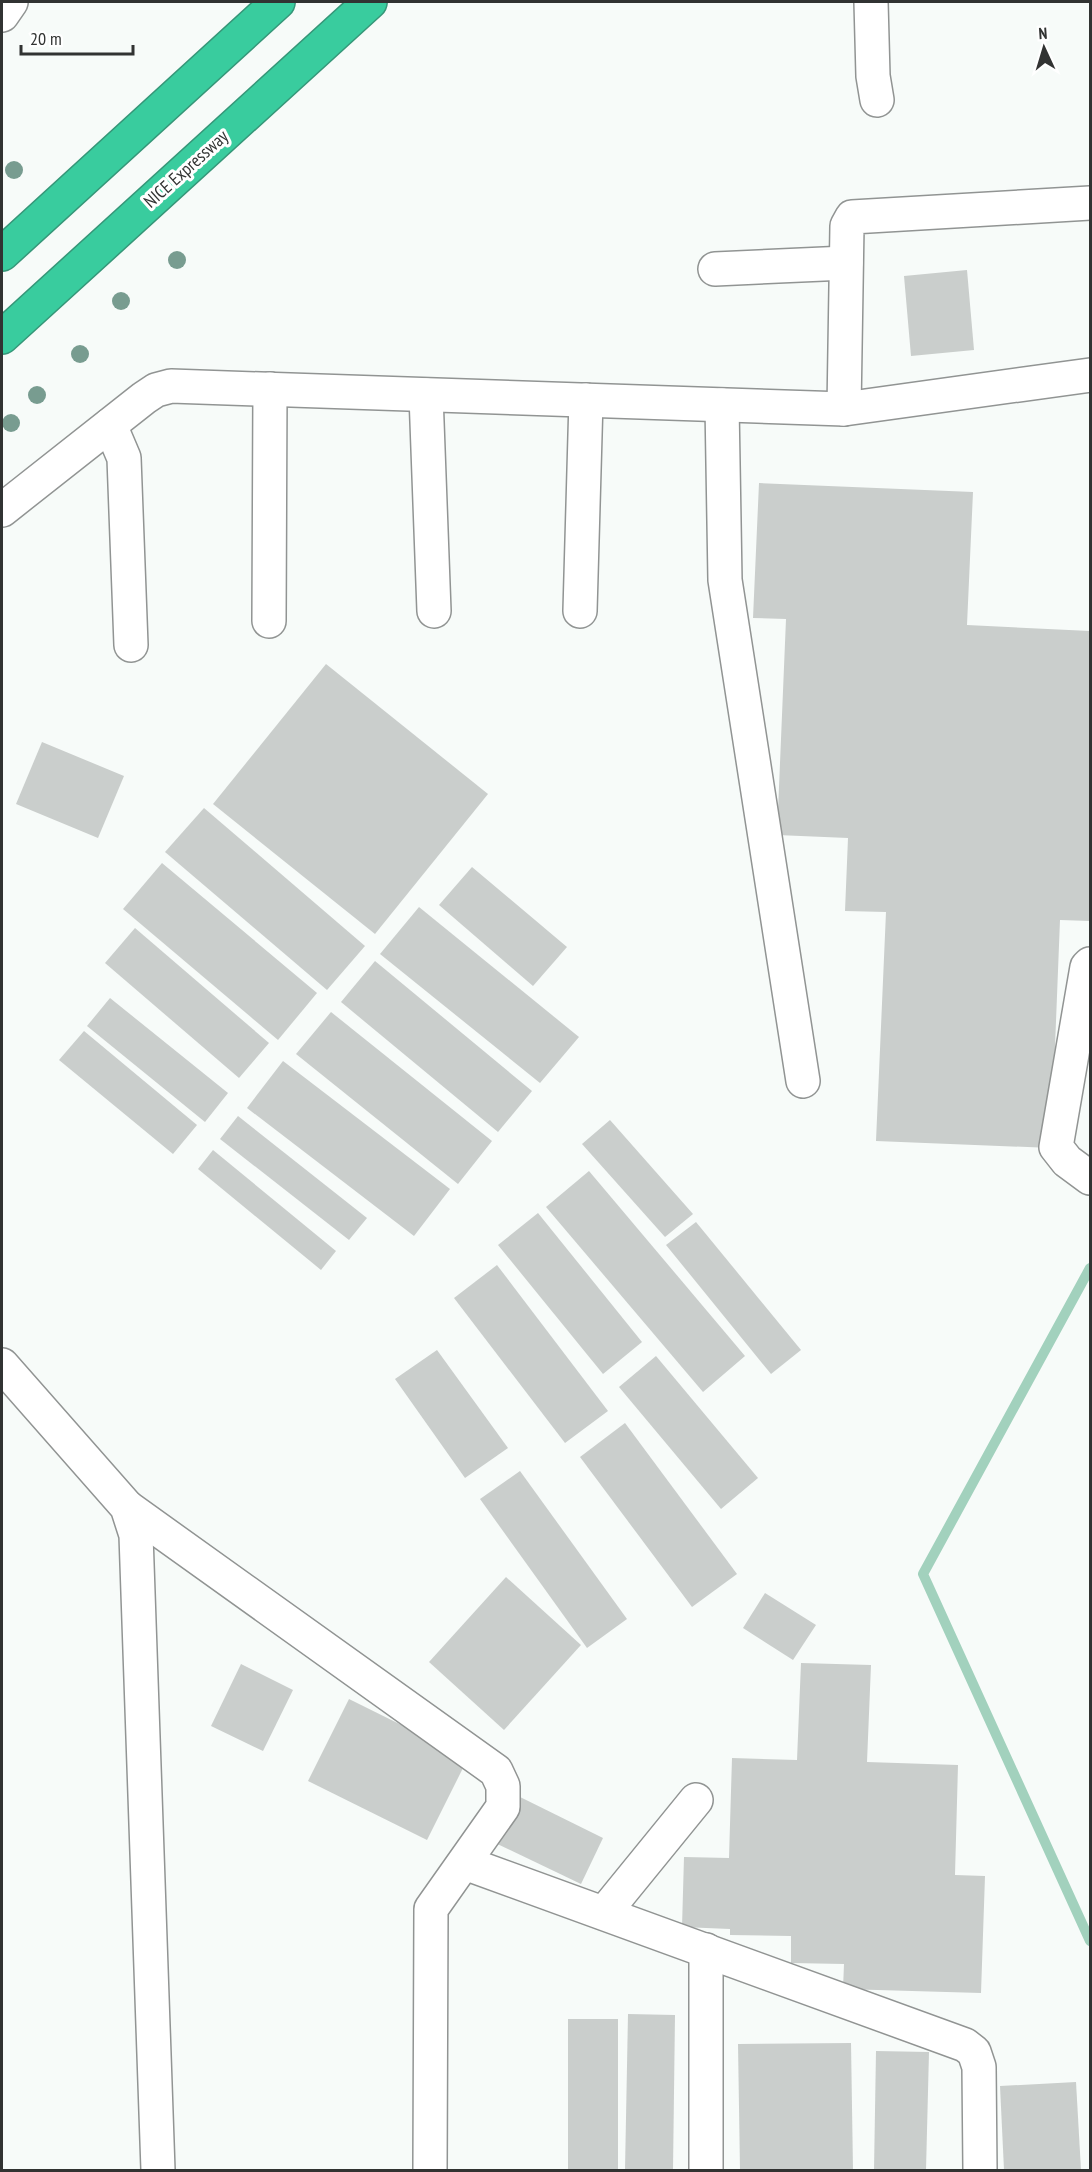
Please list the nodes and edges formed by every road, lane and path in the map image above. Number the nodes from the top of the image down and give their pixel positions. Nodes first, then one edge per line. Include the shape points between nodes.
1 (11, 2) edge
2 (278, 2) edge
3 (370, 2) edge
4 (871, 2) edge
5 (2, 15) edge
6 (878, 100) dead end
7 (1090, 203) edge
8 (2, 254) edge
9 (846, 263) junction
10 (715, 269) dead end
11 (2, 337) edge
12 (1090, 375) edge
13 (270, 389) junction
14 (426, 395) junction
15 (586, 400) junction
16 (722, 405) junction
17 (844, 409) junction
18 (110, 425) junction
19 (2, 510) edge
20 (434, 611) dead end
21 (580, 612) dead end
22 (269, 621) dead end
23 (131, 645) dead end
24 (1090, 964) edge
25 (803, 1081) dead end
26 (1090, 1178) edge
27 (2, 1365) edge
28 (127, 1507) junction
29 (696, 1800) dead end
30 (465, 1863) junction
31 (604, 1913) junction
32 (706, 1950) junction
33 (158, 2170) edge
34 (430, 2170) edge
35 (706, 2170) edge
36 (980, 2170) edge

1 - 5 street
2 - 8 highway
3 - 11 highway, NICE Expressway
4 - 6 street via 873,76
7 - 9 street via 856,216 847,226
9 - 10 street
9 - 17 street
12 - 17 street
13 - 14 street
13 - 18 street via 171,386 156,390
13 - 22 street
14 - 15 street
14 - 20 street
15 - 16 street
15 - 21 street
16 - 17 street
16 - 25 street via 725,580
18 - 19 street
18 - 23 street via 124,458
24 - 26 street via 1056,1147
27 - 28 street
28 - 30 street via 496,1771 503,1786 503,1807
28 - 33 street via 138,1552
29 - 31 street
30 - 31 street
30 - 34 street via 431,1910
31 - 32 street
32 - 35 street
32 - 36 street via 969,2048 979,2067

